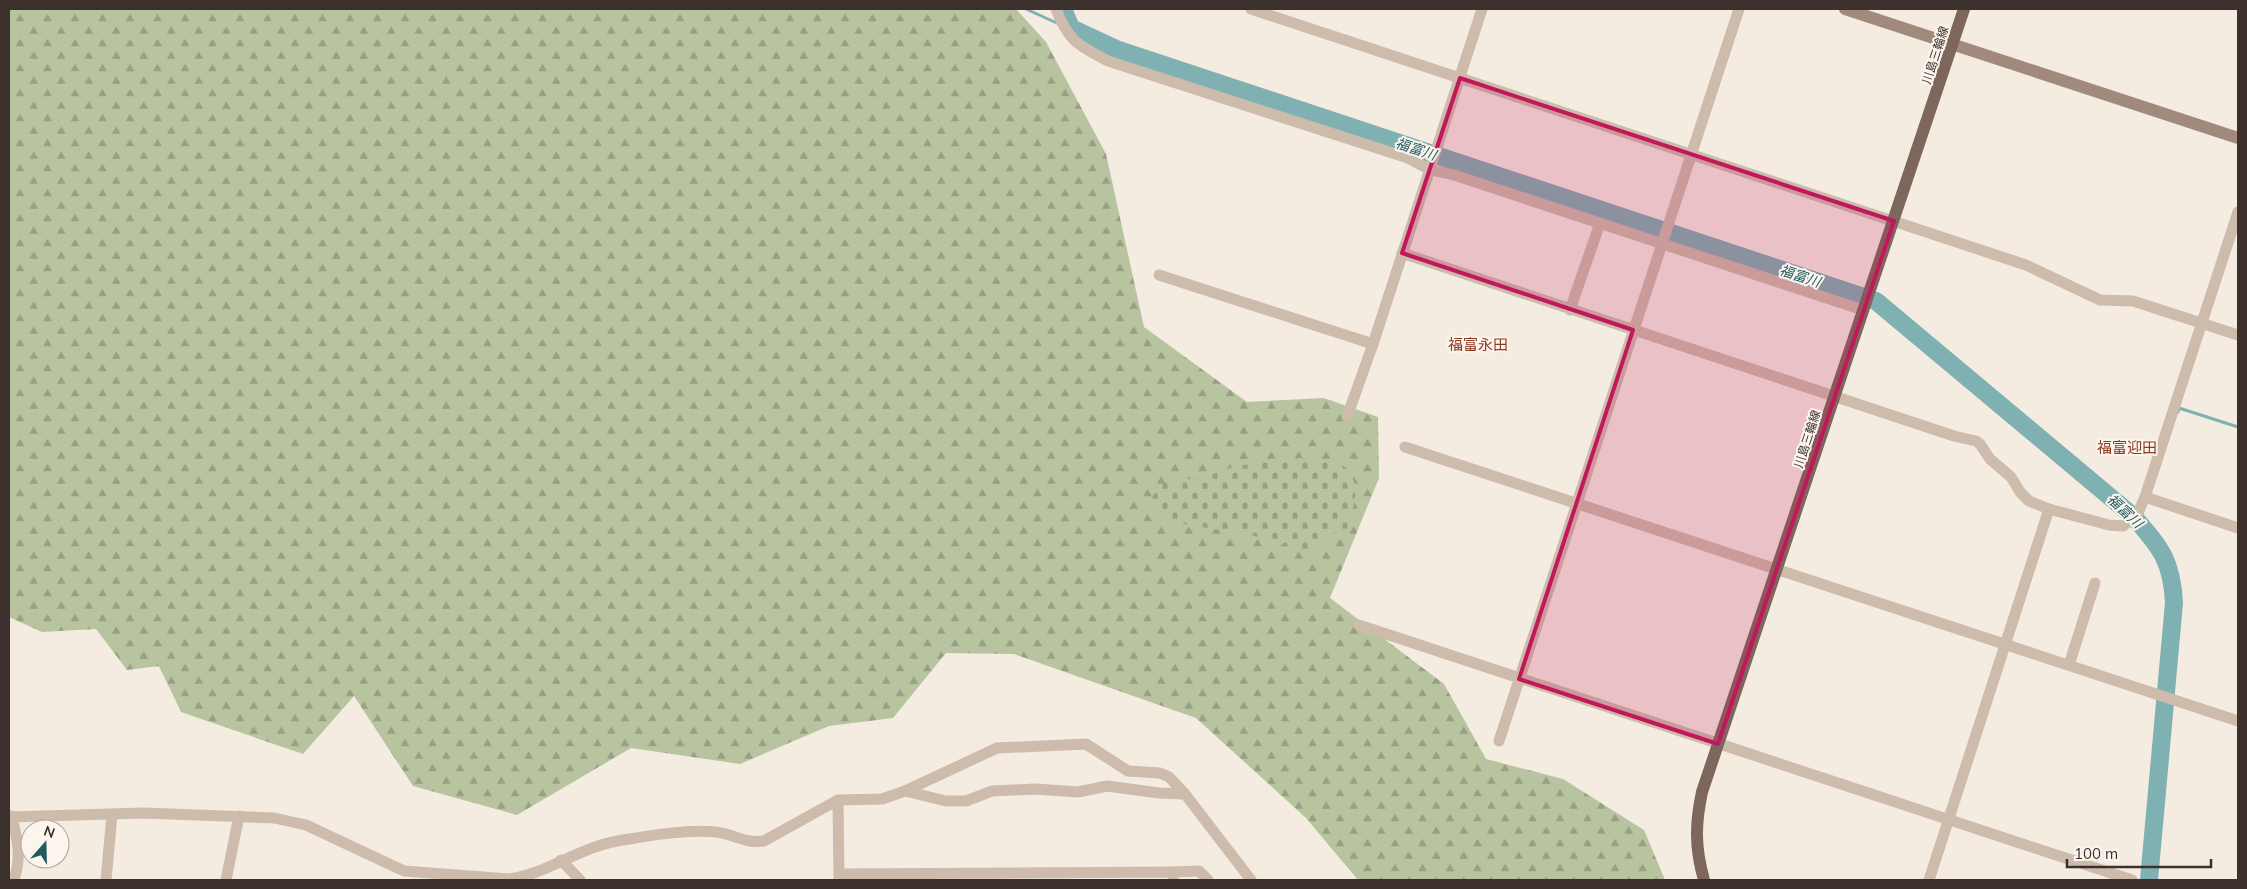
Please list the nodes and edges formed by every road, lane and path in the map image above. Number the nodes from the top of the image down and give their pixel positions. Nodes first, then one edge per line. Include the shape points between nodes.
1 (1251, 9) edge
2 (1482, 9) edge
3 (1739, 9) edge
4 (1846, 9) edge
5 (1964, 9) edge
6 (1060, 20) edge
7 (1953, 44) junction
8 (1460, 78) junction
9 (2238, 138) edge
10 (1691, 155) junction
11 (1431, 168) junction
12 (2238, 212) edge
13 (1894, 221) junction
14 (1600, 223) junction
15 (1662, 242) junction
16 (1402, 253) junction
17 (1160, 276) dead end
18 (1864, 309) junction
19 (1570, 310) junction
20 (2205, 324) junction
21 (1633, 330) junction
22 (2238, 335) edge
23 (1373, 344) junction
24 (1835, 396) junction
25 (1347, 417) dead end
26 (1406, 447) dead end
27 (2148, 498) junction
28 (1577, 503) junction
29 (2049, 509) junction
30 (2238, 528) edge
31 (1777, 570) junction
32 (2095, 583) dead end
33 (1359, 625) dead end
34 (2006, 644) junction
35 (2069, 665) junction
36 (1519, 679) junction
37 (2238, 720) edge
38 (1499, 741) dead end
39 (1718, 744) junction
40 (905, 791) junction
41 (1185, 794) junction
42 (838, 800) junction
43 (112, 815) junction
44 (238, 816) junction
45 (10, 817) edge
46 (1948, 820) junction
47 (561, 860) junction
48 (1173, 876) edge
49 (839, 877) edge
50 (978, 877) edge
51 (1086, 877) edge
52 (522, 879) edge
53 (14, 880) edge
54 (106, 880) edge
55 (226, 880) edge
56 (580, 880) edge
57 (1208, 880) edge
58 (1251, 880) edge
59 (1704, 880) edge
60 (1928, 880) edge
61 (2132, 880) edge

1 - 8 street
2 - 8 street
3 - 10 street
4 - 7 street
5 - 7 main road, 川島三輪線
6 - 11 street via 1069,36 1108,61
7 - 9 street
7 - 13 main road, 川島三輪線
8 - 10 street
8 - 11 street
10 - 13 street
10 - 15 street
11 - 14 street
11 - 16 street
12 - 20 street
13 - 18 main road, 川島三輪線
13 - 20 street via 2026,266 2094,298 2133,301
14 - 15 street
14 - 19 street
15 - 18 street
15 - 21 street
16 - 19 street
16 - 23 street
17 - 23 street
18 - 24 main road, 川島三輪線
19 - 21 street
20 - 22 street
20 - 27 street
21 - 24 street
21 - 28 street
23 - 25 street
24 - 29 street via 1976,441 2029,501
24 - 31 main road, 川島三輪線
26 - 28 street
27 - 29 street via 2132,520 2123,526
27 - 30 street
28 - 31 street
28 - 36 street
29 - 34 street
31 - 34 street
31 - 39 main road, 川島三輪線
32 - 35 street
33 - 36 street
34 - 35 street
34 - 46 street
35 - 37 street
36 - 38 street
36 - 39 street
39 - 46 street
39 - 59 main road, 川島三輪線 via 1696,819 1696,844
40 - 41 street via 946,801 966,801 992,791 1078,792 1107,786
40 - 41 street via 997,748 1086,744 1128,771 1160,773 1170,777
40 - 42 street via 882,799
41 - 58 street
42 - 47 street via 764,841 752,843 719,832 699,831 616,842
42 - 49 street
43 - 44 street via 189,813
43 - 45 street
43 - 54 street
44 - 52 street via 288,820 306,825 404,871
44 - 55 street
45 - 53 street via 19,851
46 - 60 street
46 - 61 street
47 - 52 street
47 - 56 street
48 - 51 street
48 - 57 street via 1199,871
49 - 50 street
50 - 51 street

